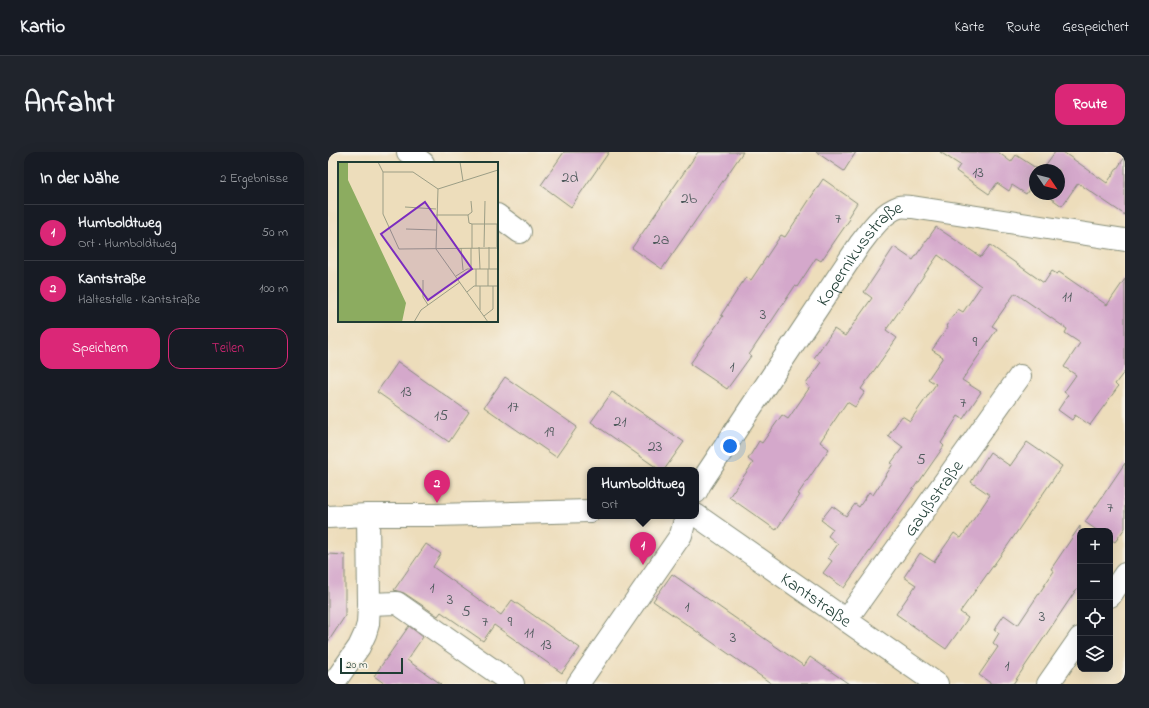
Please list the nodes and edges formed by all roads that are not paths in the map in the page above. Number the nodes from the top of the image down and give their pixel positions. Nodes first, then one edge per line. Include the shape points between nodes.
1 (408, 152) edge
2 (422, 162) edge
3 (498, 217) edge
4 (520, 232) dead end
5 (1125, 240) edge
6 (1020, 376) dead end
7 (699, 486) edge
8 (587, 511) edge
9 (368, 515) junction
10 (328, 517) edge
11 (699, 517) edge
12 (685, 519) edge
13 (1125, 574) edge
14 (1113, 592) edge
15 (369, 604) junction
16 (846, 620) junction
17 (1077, 642) edge
18 (342, 681) edge
19 (513, 684) edge
20 (578, 684) edge
21 (937, 684) edge
22 (1048, 684) edge

1 - 2 street
3 - 4 street
5 - 7 street, Kopernikusstraße via 912,207 900,207 889,212 860,244
6 - 16 street, Gaußstraße
8 - 9 street
9 - 10 street
9 - 15 street
11 - 16 street, Kantstraße
12 - 20 street via 681,535
13 - 14 street
15 - 18 street via 365,634
15 - 19 street via 397,603
16 - 21 street, Kantstraße
17 - 22 street

